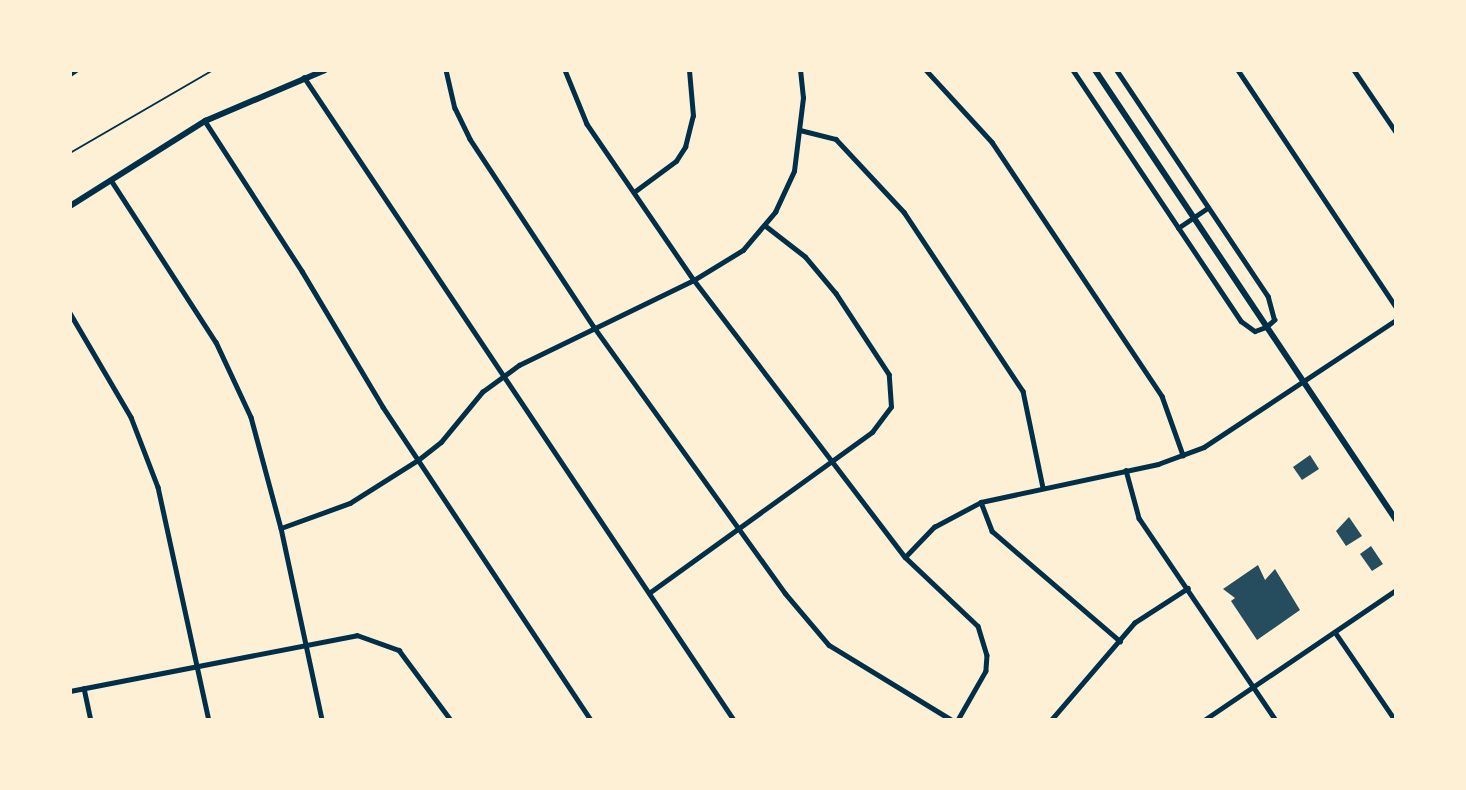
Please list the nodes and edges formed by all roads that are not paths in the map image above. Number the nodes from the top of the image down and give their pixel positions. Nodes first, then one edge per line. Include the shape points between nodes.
1 (76, 70) edge
2 (325, 70) edge
3 (446, 70) edge
4 (565, 70) edge
5 (689, 70) edge
6 (800, 70) edge
7 (926, 70) edge
8 (1073, 70) edge
9 (1095, 70) edge
10 (1116, 70) edge
11 (1238, 70) edge
12 (1354, 70) edge
13 (70, 74) edge
14 (304, 76) junction
15 (205, 121) junction
16 (800, 130) junction
17 (1396, 132) edge
18 (110, 178) junction
19 (634, 192) junction
20 (70, 205) edge
21 (1208, 208) junction
22 (1193, 218) junction
23 (765, 226) junction
24 (1178, 228) junction
25 (694, 280) junction
26 (1396, 307) edge
27 (70, 313) edge
28 (1396, 320) edge
29 (594, 327) junction
30 (1266, 327) junction
31 (504, 375) junction
32 (1304, 382) junction
33 (1183, 455) junction
34 (418, 460) junction
35 (831, 463) junction
36 (1126, 470) junction
37 (1043, 488) junction
38 (981, 502) junction
39 (1396, 520) edge
40 (281, 528) junction
41 (739, 528) junction
42 (905, 557) junction
43 (1188, 587) junction
44 (1396, 590) edge
45 (649, 593) junction
46 (1335, 632) junction
47 (1120, 641) junction
48 (304, 642) junction
49 (197, 665) junction
50 (1253, 687) junction
51 (84, 688) junction
52 (70, 691) edge
53 (91, 720) edge
54 (209, 720) edge
55 (322, 720) edge
56 (451, 720) edge
57 (590, 720) edge
58 (734, 720) edge
59 (955, 720) edge
60 (1051, 720) edge
61 (1205, 720) edge
62 (1276, 720) edge
63 (1395, 720) edge

1 - 13 street
2 - 14 main road
3 - 29 street via 462,126
4 - 19 street via 579,110
5 - 19 street via 692,116 685,147 660,175
6 - 16 street
7 - 33 street via 992,142 1162,396
8 - 24 street
9 - 22 main road
10 - 21 street
11 - 26 street
12 - 17 street
14 - 15 main road
14 - 31 street
15 - 18 main road
15 - 34 street
16 - 23 street via 794,171
16 - 37 street via 836,139 904,212 1023,391
18 - 20 main road
18 - 40 street via 198,311 230,371 257,436
19 - 25 street
21 - 22 street
21 - 30 street via 1272,305 1274,320
22 - 24 street
22 - 30 main road
23 - 25 street via 743,250
23 - 35 street via 827,282 892,384 894,396 884,419
24 - 30 street via 1245,326 1255,331
25 - 29 street
25 - 35 street
27 - 49 street via 105,366 147,453 166,514
28 - 32 street
29 - 31 street
29 - 41 street
30 - 32 main road
31 - 34 street
31 - 45 street
32 - 33 street via 1217,440
32 - 39 main road
33 - 36 street
34 - 40 street via 350,503
34 - 57 street
35 - 41 street
35 - 42 street
36 - 37 street
36 - 43 street via 1139,518
37 - 38 street
38 - 42 street via 934,527
38 - 47 street via 992,531
40 - 48 street
41 - 45 street
41 - 59 street via 829,645
42 - 59 street via 965,611 984,640 983,682
43 - 47 street via 1134,623
43 - 50 street
44 - 46 street
45 - 58 street
46 - 50 street
46 - 63 street
47 - 60 street
48 - 49 street
48 - 55 street
48 - 56 street via 357,635 389,644 409,659
49 - 51 street
49 - 54 street
50 - 61 street
50 - 62 street
51 - 52 street
51 - 53 street

